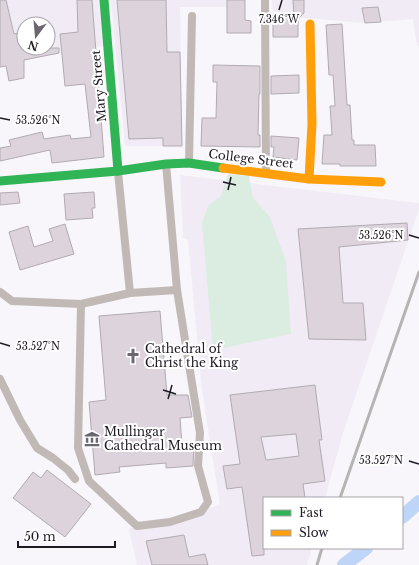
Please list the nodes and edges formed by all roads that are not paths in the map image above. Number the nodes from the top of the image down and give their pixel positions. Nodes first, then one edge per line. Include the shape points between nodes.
1 (104, 0) edge
2 (265, 0) edge
3 (192, 16) dead end
4 (310, 24) dead end
5 (189, 163) junction
6 (166, 164) junction
7 (118, 171) junction
8 (266, 173) junction
9 (309, 179) junction
10 (0, 181) edge
11 (381, 182) dead end
12 (177, 290) junction
13 (0, 292) edge
14 (130, 293) junction
15 (81, 304) junction
16 (0, 379) edge
17 (75, 479) dead end

1 - 7 street, Mary Street
2 - 8 lane
3 - 5 lane
4 - 9 street via 312,124
5 - 6 street, College Street
5 - 8 street, College Street
6 - 7 street, College Street
6 - 12 lane
7 - 10 street, College Street
7 - 14 lane
8 - 9 street, College Street
9 - 11 street, College Street
12 - 14 lane
12 - 15 lane via 200,433 198,466 208,502 201,512 170,522 137,526 89,481 78,448
13 - 15 lane via 12,301
14 - 15 lane
16 - 17 lane via 37,448 68,470

